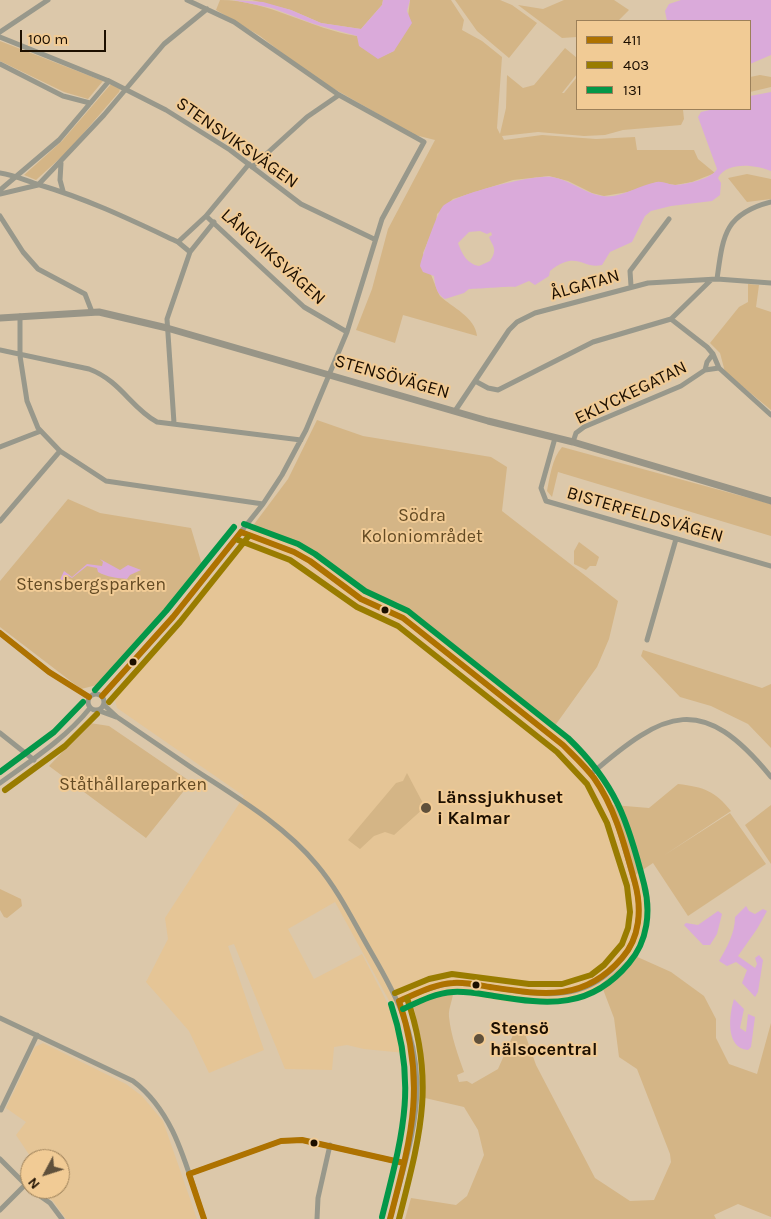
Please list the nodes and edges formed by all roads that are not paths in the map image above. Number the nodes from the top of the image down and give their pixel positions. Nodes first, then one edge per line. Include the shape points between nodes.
1 (48, 0) edge
2 (187, 0) edge
3 (207, 9) junction
4 (0, 32) edge
5 (0, 38) edge
6 (0, 64) edge
7 (109, 81) junction
8 (124, 88) junction
9 (339, 95) junction
10 (90, 103) junction
11 (61, 162) junction
12 (251, 166) junction
13 (0, 173) edge
14 (17, 175) junction
15 (38, 184) junction
16 (0, 190) edge
17 (63, 191) junction
18 (0, 194) edge
19 (771, 202) edge
20 (206, 216) junction
21 (0, 218) edge
22 (669, 219) dead end
23 (214, 222) junction
24 (374, 240) junction
25 (178, 242) junction
26 (190, 252) junction
27 (718, 279) junction
28 (711, 280) junction
29 (771, 283) edge
30 (631, 286) junction
31 (92, 312) junction
32 (20, 316) junction
33 (0, 318) edge
34 (671, 319) junction
35 (167, 328) junction
36 (347, 332) junction
37 (1, 352) edge
38 (713, 354) junction
39 (20, 356) junction
40 (719, 368) junction
41 (705, 370) junction
42 (329, 374) junction
43 (475, 381) junction
44 (456, 411) junction
45 (771, 415) edge
46 (174, 423) junction
47 (41, 431) junction
48 (555, 438) junction
49 (301, 440) junction
50 (573, 442) junction
51 (0, 447) edge
52 (60, 451) junction
53 (771, 501) edge
54 (263, 504) junction
55 (0, 521) edge
56 (241, 532) junction
57 (676, 539) junction
58 (771, 566) edge
59 (0, 633) edge
60 (647, 640) dead end
61 (102, 696) junction
62 (90, 697) junction
63 (104, 705) junction
64 (90, 708) junction
65 (97, 710) junction
66 (117, 717) junction
67 (0, 734) edge
68 (34, 760) junction
69 (591, 774) junction
70 (771, 776) edge
71 (0, 782) edge
72 (399, 1001) junction
73 (0, 1018) edge
74 (37, 1035) junction
75 (1, 1110) edge
76 (330, 1145) junction
77 (0, 1159) edge
78 (404, 1163) junction
79 (189, 1174) junction
80 (20, 1180) edge
81 (20, 1190) edge
82 (44, 1199) edge
83 (0, 1210) edge
84 (62, 1219) edge
85 (204, 1219) edge
86 (317, 1219) edge
87 (390, 1219) edge

1 - 4 street
2 - 3 street
3 - 8 street via 164,44
3 - 9 street via 259,38
5 - 7 street, STENSVIKSVÄGEN
6 - 10 street via 63,96
7 - 8 street, STENSVIKSVÄGEN
7 - 10 street
8 - 11 street
8 - 12 street, STENSVIKSVÄGEN via 199,129
9 - 12 street via 307,117
9 - 24 street via 424,142
10 - 14 street via 59,140
11 - 15 street
11 - 17 street
12 - 20 street
12 - 24 street, STENSVIKSVÄGEN via 301,204
13 - 14 street
14 - 15 street
14 - 16 street
15 - 17 street
15 - 18 street
17 - 25 street
19 - 27 street via 749,208 732,224 722,244
20 - 23 street, LÅNGVIKSVÄGEN
20 - 25 street
21 - 31 street via 32,263 44,273 85,294
22 - 30 street via 630,271
23 - 26 street
23 - 36 street, LÅNGVIKSVÄGEN via 304,307
24 - 36 street
25 - 26 street
26 - 35 street via 167,319
27 - 28 street, ÅLGATAN
27 - 29 street, ÅLGATAN
28 - 30 street, ÅLGATAN via 673,280
28 - 34 street
30 - 43 street, ÅLGATAN via 535,313 517,322
31 - 32 street, STENSÖVÄGEN
31 - 35 street, STENSÖVÄGEN
32 - 33 street, STENSÖVÄGEN
32 - 39 street
34 - 38 street
34 - 43 street via 593,342 498,390
35 - 42 street, STENSÖVÄGEN
35 - 46 street
36 - 42 street
37 - 39 street
38 - 40 street
38 - 41 street, EKLYCKEGATAN
39 - 46 street via 102,374 121,388 150,418
39 - 47 street via 27,401
40 - 41 street, EKLYCKEGATAN
40 - 45 street
41 - 50 street, EKLYCKEGATAN via 681,386 584,427 576,433
42 - 44 street, STENSÖVÄGEN
42 - 49 street
43 - 44 street, ÅLGATAN
44 - 48 street, STENSÖVÄGEN
46 - 49 street
47 - 51 street
47 - 52 street
48 - 50 street, STENSÖVÄGEN
48 - 57 street, BISTERFELDSVÄGEN via 541,488 546,501
49 - 54 street
50 - 53 street, STENSÖVÄGEN
52 - 54 street via 106,481
52 - 55 street
54 - 56 street
56 - 61 street via 173,617
56 - 69 street via 294,552 361,599 403,618 563,745
57 - 58 street, BISTERFELDSVÄGEN
57 - 60 street
59 - 62 street via 49,672
61 - 62 street
61 - 63 street
62 - 64 street
63 - 65 street
63 - 66 street
64 - 65 street
64 - 68 street
65 - 66 street
66 - 72 street via 272,822 318,866
67 - 68 street
68 - 71 street
69 - 70 street via 629,742 652,728 675,720 693,720 713,725 734,738
69 - 72 street via 605,796 638,894 638,924 628,951 617,965 596,983 568,994 538,994 452,983
72 - 78 street via 412,1042 417,1082
73 - 74 street
74 - 75 street
74 - 79 street via 133,1081 146,1091 167,1118
76 - 78 street
76 - 79 street via 302,1140 281,1141
76 - 86 street via 318,1198
77 - 80 street
78 - 87 street
79 - 85 street
81 - 83 street
82 - 84 street

